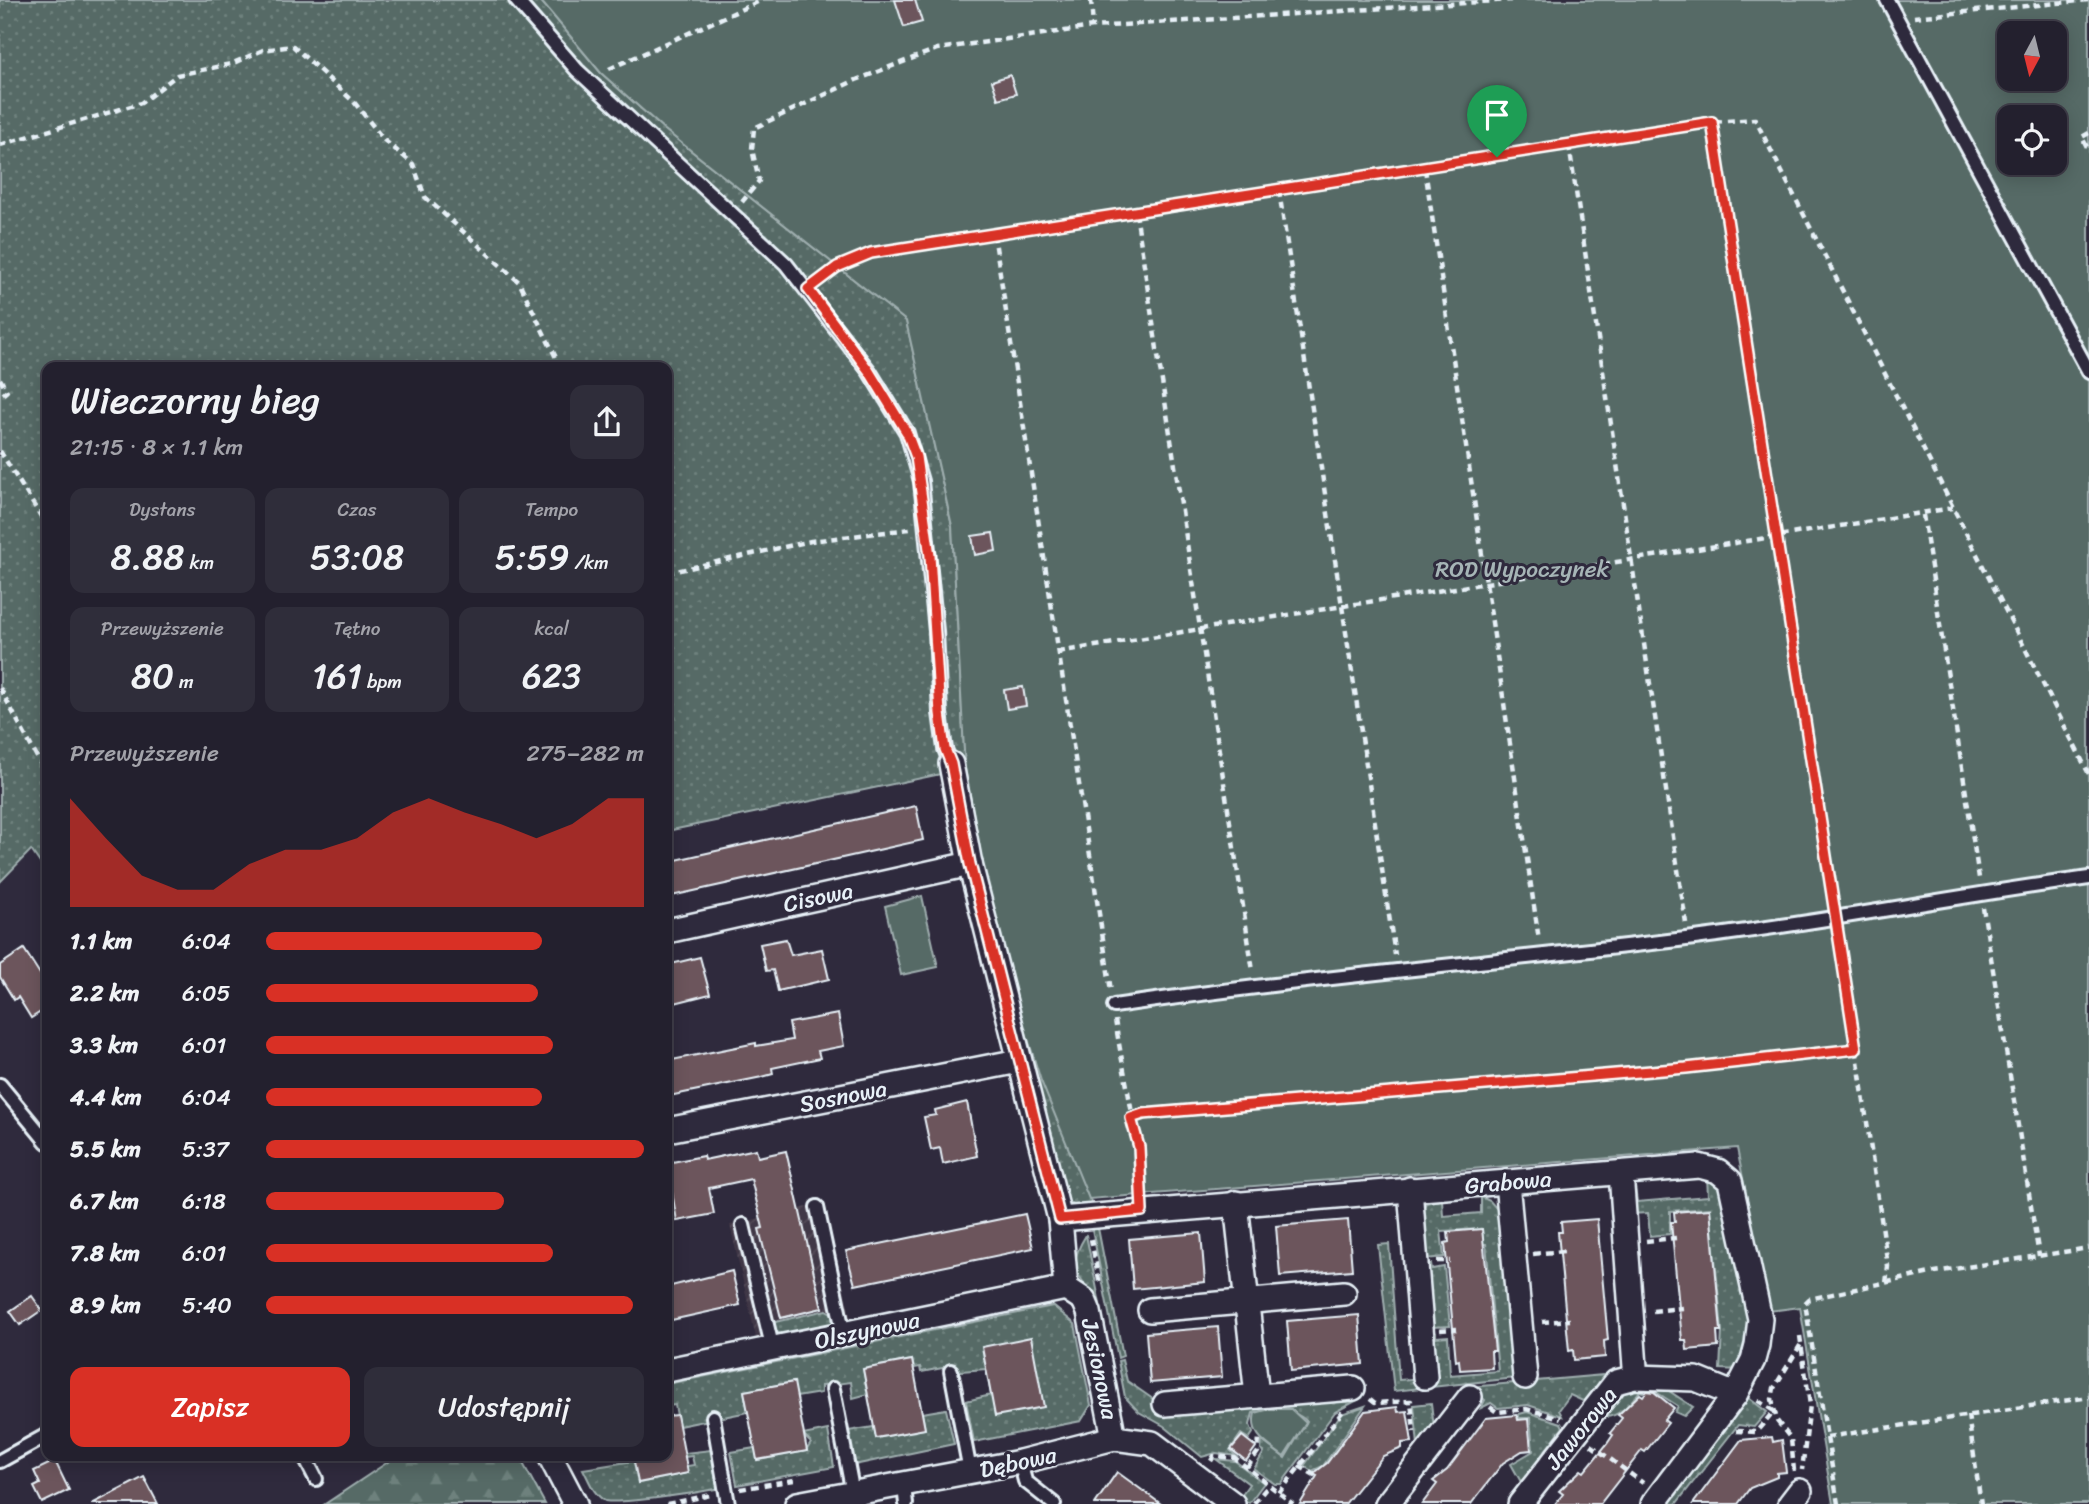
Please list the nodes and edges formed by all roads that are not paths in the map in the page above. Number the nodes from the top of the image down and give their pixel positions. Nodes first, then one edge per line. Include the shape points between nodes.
1 (516, 0) edge
2 (1887, 0) edge
3 (2089, 372) edge
4 (951, 764) joint
5 (970, 864) junction
6 (2089, 878) edge
7 (672, 930) edge
8 (1114, 1006) road end
9 (1018, 1061) junction
10 (0, 1086) edge
11 (672, 1129) edge
12 (42, 1136) edge
13 (1620, 1173) junction
14 (1507, 1182) junction
15 (1410, 1189) junction
16 (1236, 1203) junction
17 (817, 1207) dead end
18 (1060, 1219) junction
19 (743, 1225) dead end
20 (1066, 1288) junction
21 (1344, 1293) dead end
22 (1247, 1300) junction
23 (1150, 1310) dead end
24 (844, 1335) junction
25 (773, 1350) junction
26 (1635, 1367) dead end
27 (672, 1369) edge
28 (951, 1371) dead end
29 (1425, 1377) dead end
30 (1525, 1377) dead end
31 (833, 1389) dead end
32 (1735, 1395) junction
33 (1257, 1396) junction
34 (1359, 1401) road end
35 (1165, 1405) dead end
36 (1475, 1406) road end
37 (713, 1417) dead end
38 (42, 1438) edge
39 (1114, 1438) junction
40 (0, 1461) edge
41 (306, 1461) edge
42 (553, 1461) edge
43 (1020, 1462) junction
44 (970, 1471) junction
45 (316, 1479) dead end
46 (853, 1494) junction
47 (905, 1495) edge
48 (727, 1498) edge
49 (1656, 1500) edge
50 (575, 1504) edge
51 (797, 1504) edge
52 (1054, 1504) edge
53 (1233, 1504) edge
54 (1387, 1504) edge
55 (1520, 1504) edge

1 - 4 lane via 577,71 786,264 869,371 907,433 921,481 940,713
2 - 3 lane
4 - 5 street
5 - 7 street, Cisowa
5 - 9 street
6 - 8 lane via 1688,939 1255,985
9 - 11 street, Sosnowa
9 - 18 street
10 - 12 lane
13 - 14 street, Grabowa
13 - 26 street
13 - 32 street, Grabowa via 1699,1166 1718,1171 1730,1181 1760,1319 1753,1360
14 - 15 street, Grabowa
14 - 30 street
15 - 16 street, Grabowa
15 - 29 street
16 - 18 street, Grabowa
16 - 22 street
17 - 24 lane
18 - 20 street
19 - 25 lane
20 - 24 street, Olszynowa
20 - 39 street, Jesionowa via 1084,1300 1089,1312
21 - 22 street
22 - 23 street
22 - 33 street
24 - 25 street, Olszynowa
25 - 27 street, Olszynowa
28 - 44 lane
31 - 46 lane
32 - 49 street
32 - 55 street, Jaworowa via 1696,1379 1635,1377 1616,1382 1585,1436
33 - 34 street
33 - 35 street
36 - 54 street
37 - 48 lane
38 - 40 lane
39 - 43 street, Dębowa
39 - 53 street, Jesionowa via 1152,1443
41 - 45 lane
42 - 50 street
43 - 44 street, Dębowa
43 - 52 lane via 1025,1481
44 - 47 street, Dębowa
46 - 47 street, Dębowa
46 - 51 street, Dębowa

